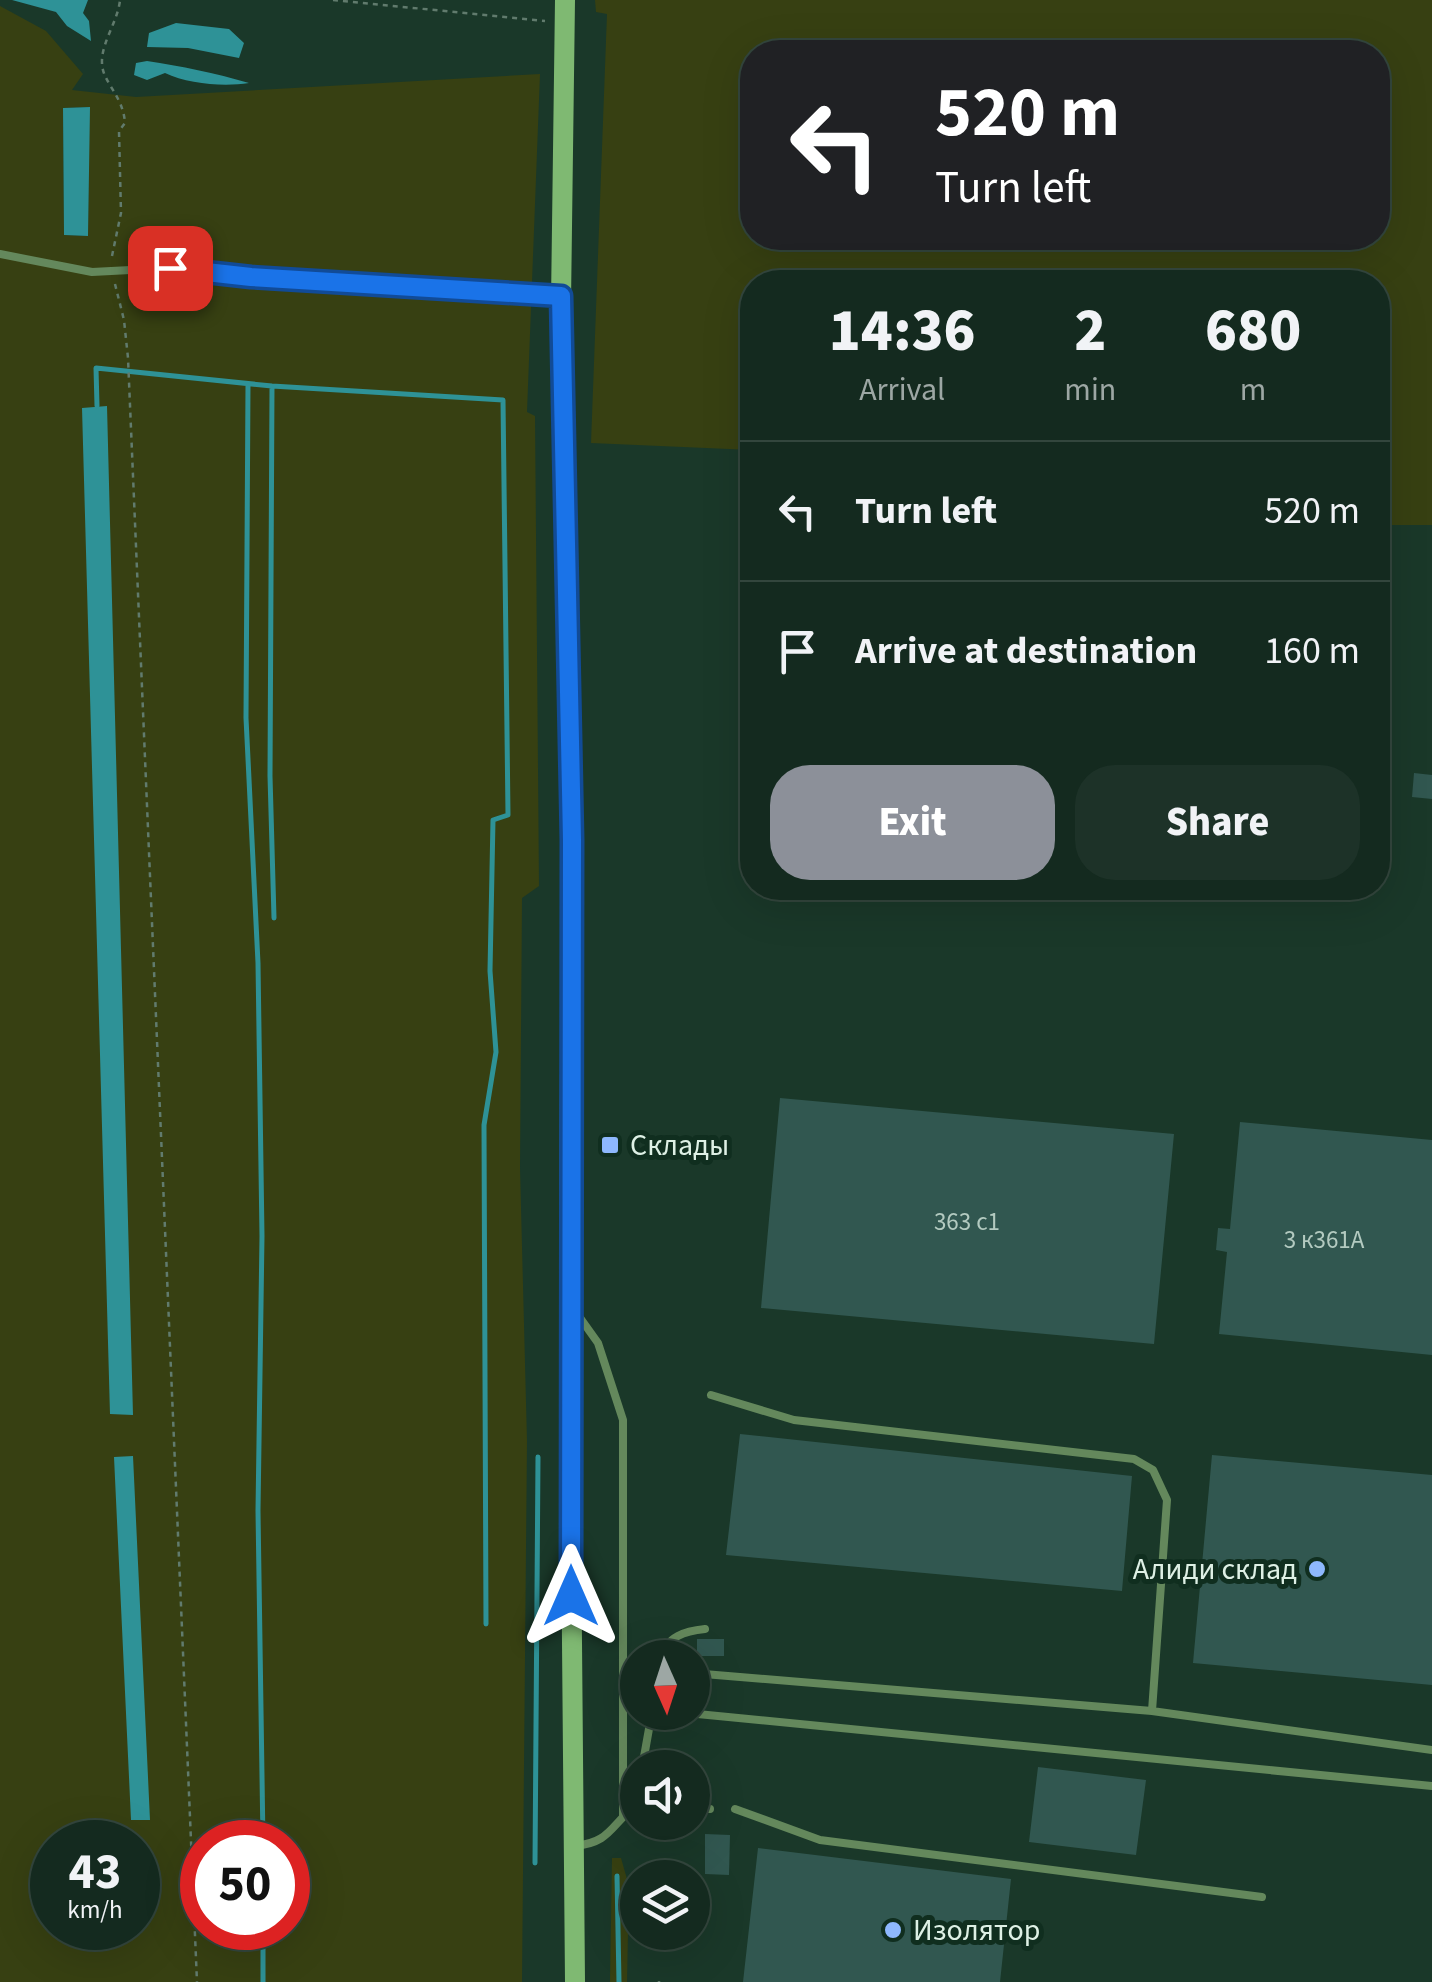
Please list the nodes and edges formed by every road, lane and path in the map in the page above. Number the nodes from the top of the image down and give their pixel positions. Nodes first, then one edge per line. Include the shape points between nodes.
1 (120, 0) edge
2 (332, 0) edge
3 (566, 0) edge
4 (566, 23) junction
5 (0, 254) edge
6 (112, 271) junction
7 (561, 296) junction
8 (570, 1302) junction
9 (711, 1395) dead end
10 (705, 1629) dead end
11 (673, 1640) edge
12 (710, 1675) edge
13 (1152, 1712) junction
14 (710, 1715) edge
15 (622, 1750) edge
16 (1432, 1750) edge
17 (1432, 1786) edge
18 (735, 1809) dead end
19 (620, 1819) edge
20 (574, 1846) junction
21 (1262, 1896) dead end
22 (197, 1982) edge
23 (575, 1982) edge

1 - 6 path via 102,62 123,102 121,213
2 - 4 path
3 - 4 main road
4 - 7 main road
5 - 6 lane
6 - 7 lane via 170,268
6 - 22 path via 128,358
7 - 8 main road via 572,840
8 - 15 lane via 598,1344 624,1420
8 - 20 main road
9 - 13 lane via 794,1420 1134,1459 1152,1470 1167,1500
10 - 11 lane via 683,1631
12 - 13 lane
13 - 16 lane
14 - 17 lane
18 - 21 lane via 820,1840
19 - 20 lane via 594,1844
20 - 23 main road

